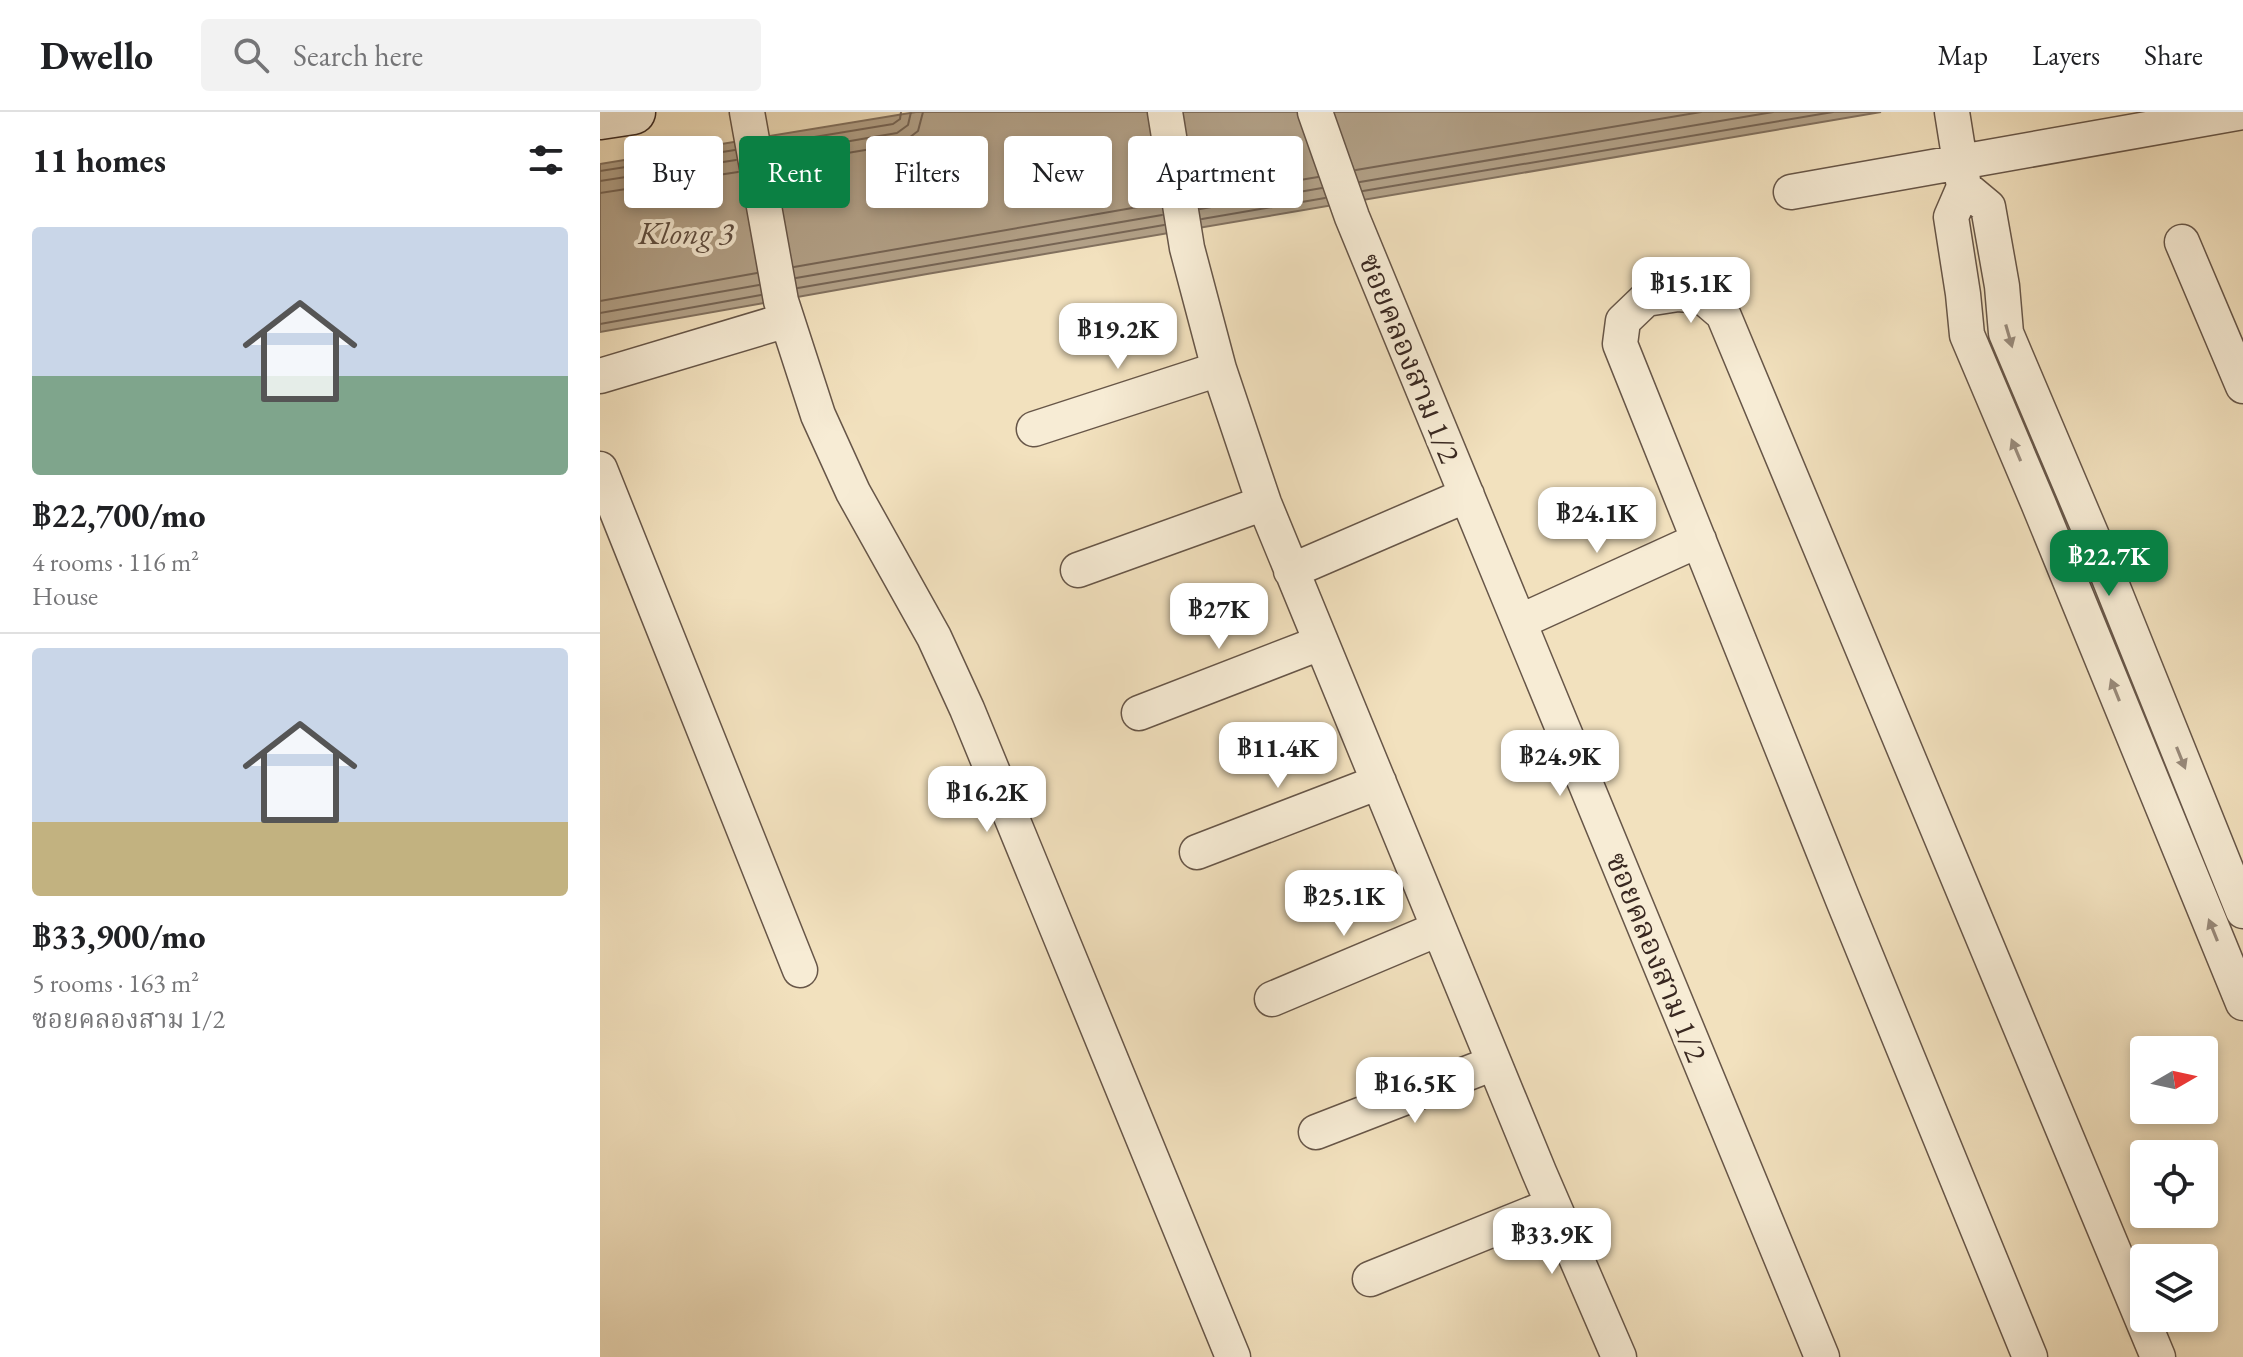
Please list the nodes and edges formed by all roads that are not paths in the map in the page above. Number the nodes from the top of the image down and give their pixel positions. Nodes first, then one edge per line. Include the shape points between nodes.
1 (633, 112) edge
2 (747, 112) edge
3 (1165, 112) edge
4 (1315, 112) edge
5 (2243, 112) edge
6 (600, 117) edge
7 (1958, 148) edge
8 (1791, 192) dead end
9 (2182, 242) dead end
10 (2002, 286) junction
11 (1963, 294) junction
12 (784, 311) junction
13 (1219, 369) junction
14 (600, 376) edge
15 (2243, 386) edge
16 (1034, 429) dead end
17 (600, 469) edge
18 (1467, 495) junction
19 (1264, 503) junction
20 (1699, 540) junction
21 (2095, 543) junction
22 (2061, 557) junction
23 (1078, 570) dead end
24 (1291, 571) junction
25 (1519, 622) junction
26 (1320, 643) junction
27 (1139, 713) dead end
28 (1379, 782) junction
29 (1197, 852) dead end
30 (2243, 911) edge
31 (1438, 929) junction
32 (800, 970) dead end
33 (1272, 999) dead end
34 (2243, 1003) edge
35 (1494, 1063) junction
36 (1316, 1132) dead end
37 (1553, 1205) junction
38 (1370, 1279) dead end
39 (1611, 1355) edge
40 (1233, 1357) edge
41 (1822, 1357) edge
42 (2030, 1357) edge
43 (2158, 1357) edge

1 - 6 main road
2 - 12 street
3 - 13 street via 1187,248
4 - 18 street, ซอยคลองสาม 1/2 via 1352,217
5 - 7 street
7 - 8 street
7 - 10 street via 1988,207
7 - 11 street via 1951,217
9 - 15 street
10 - 11 street
10 -> 21 street via 2006,333
22 -> 11 street via 1967,335
12 - 14 street
12 - 40 street via 818,415 853,492 934,637 967,709
13 - 16 street
13 - 19 street
17 - 32 street
18 - 24 street
18 - 25 street, ซอยคลองสาม 1/2
19 - 23 street
19 - 24 street
20 - 25 street
20 - 42 street
20 - 43 street via 1620,344 1623,321 1646,299 1678,294 1702,296 1723,314
21 - 22 street
21 -> 30 street
34 -> 22 street
24 - 26 street
25 - 41 street, ซอยคลองสาม 1/2
26 - 27 street
26 - 28 street
28 - 29 street
28 - 31 street
31 - 33 street
31 - 35 street
35 - 36 street
35 - 37 street
37 - 38 street
37 - 39 street

